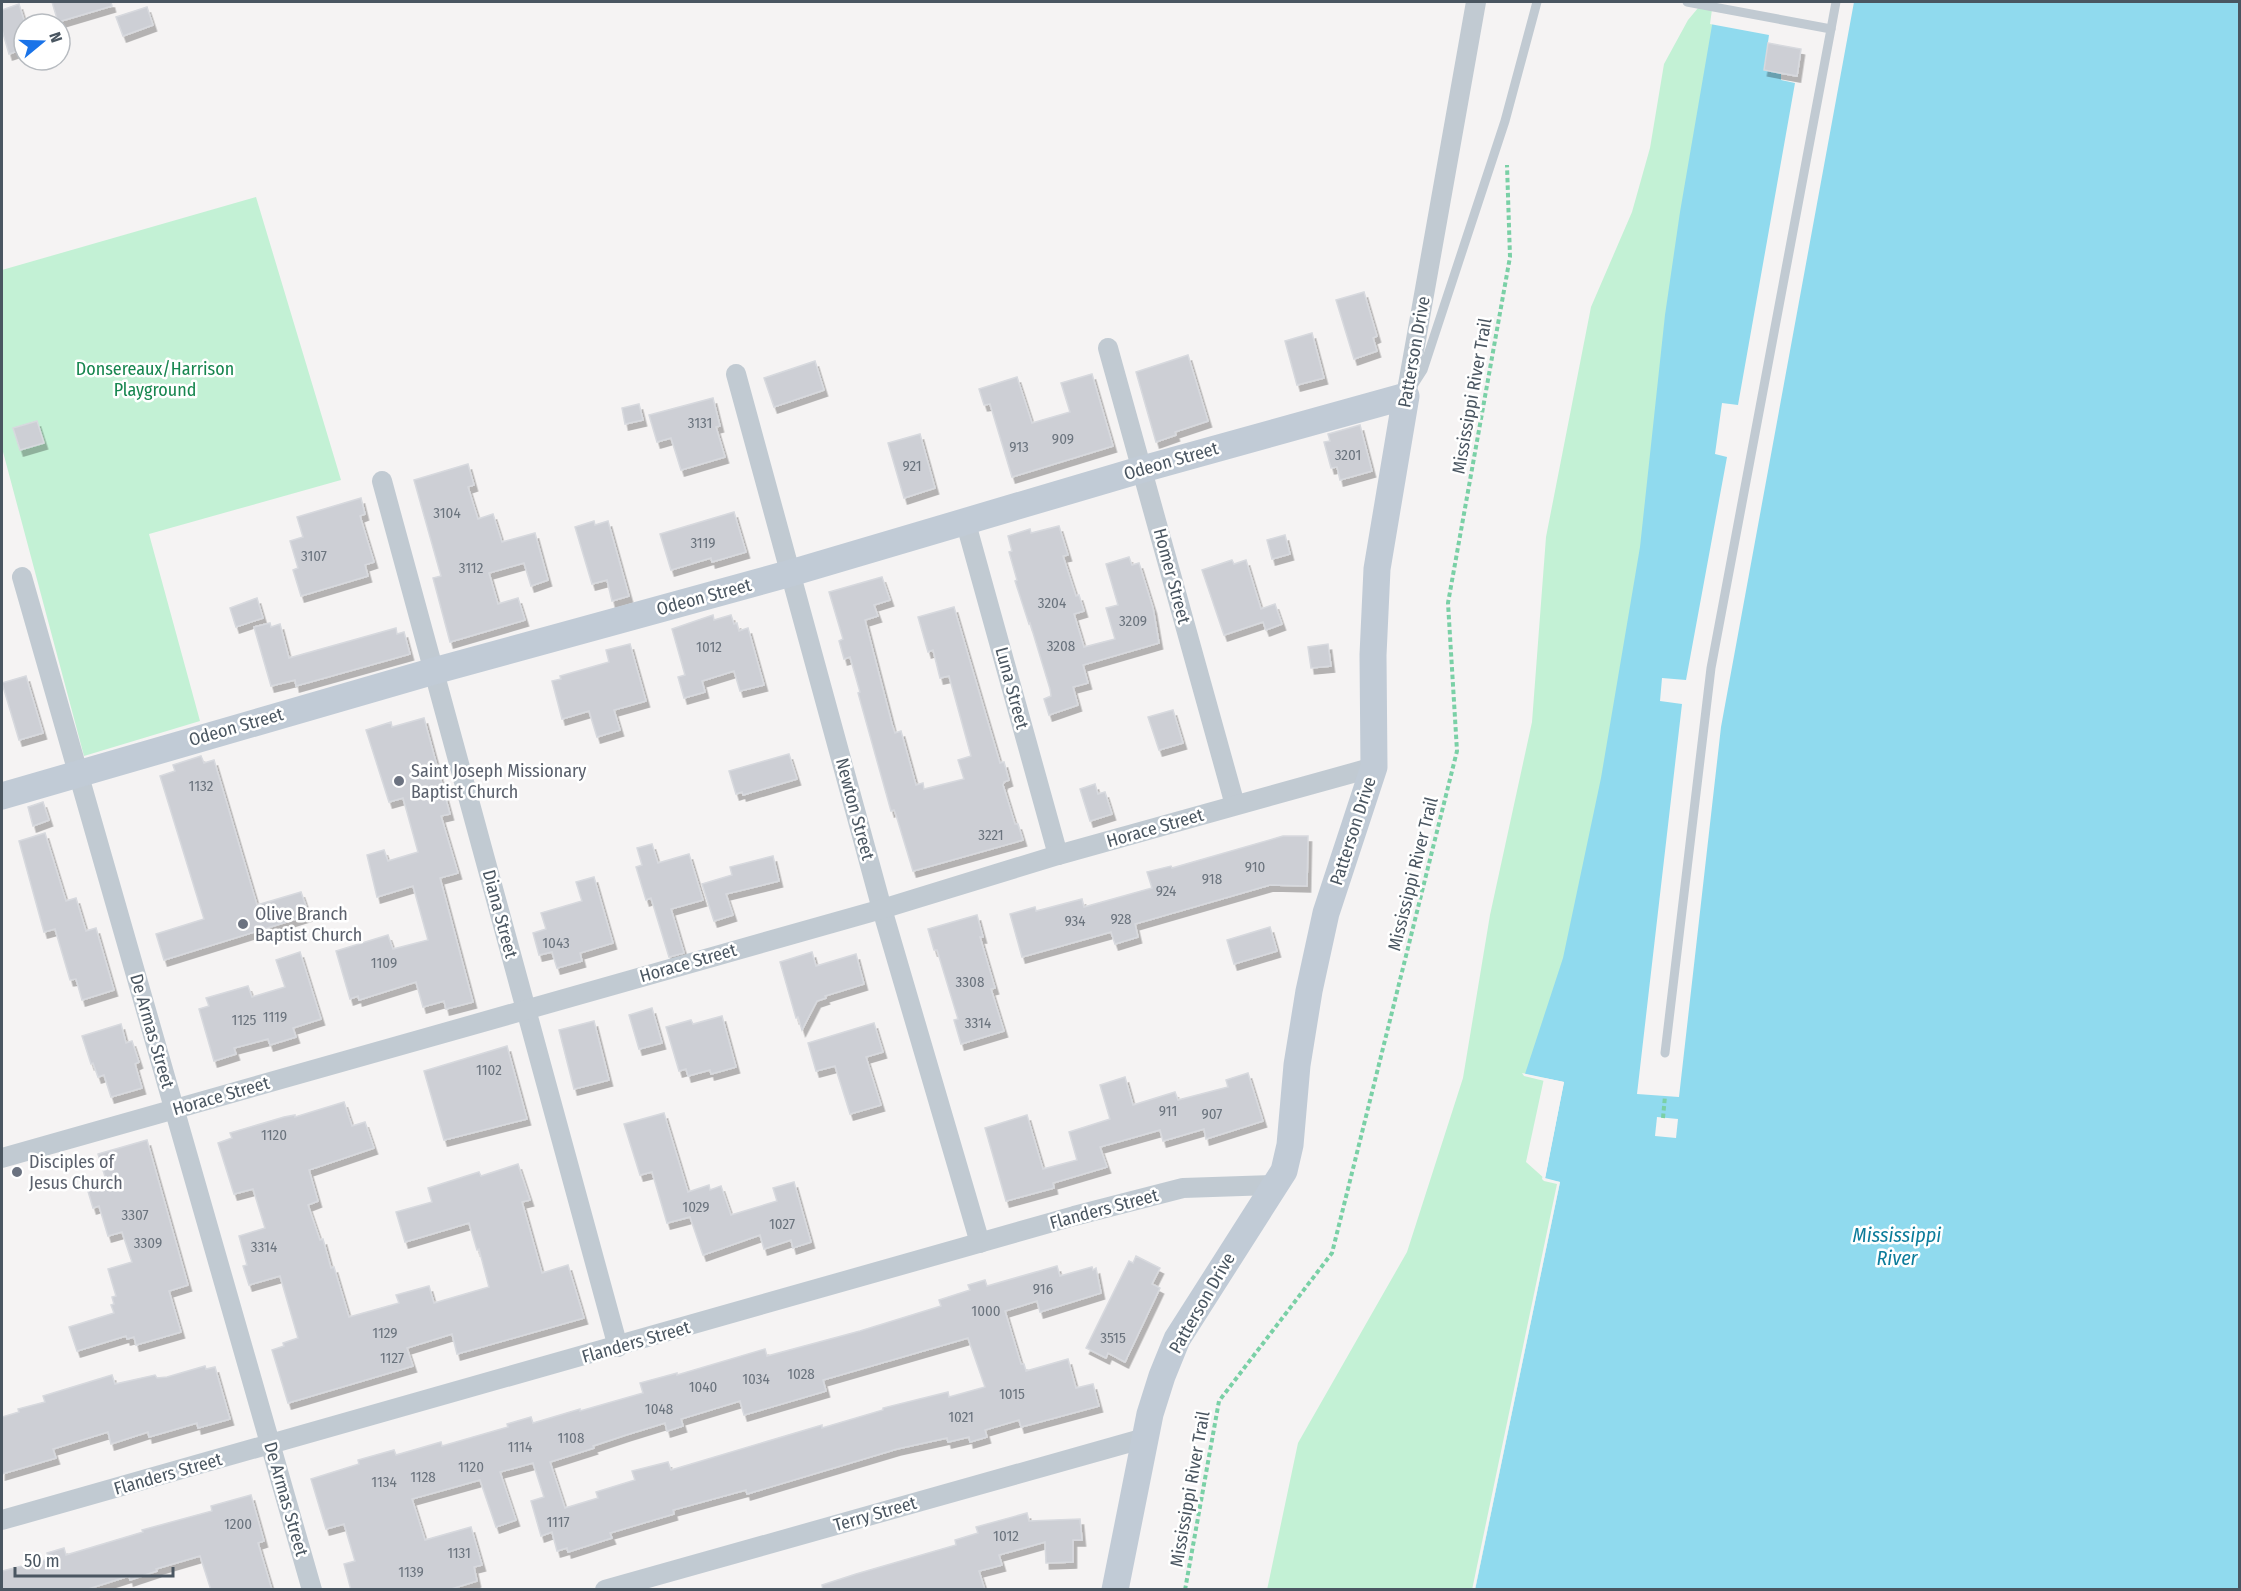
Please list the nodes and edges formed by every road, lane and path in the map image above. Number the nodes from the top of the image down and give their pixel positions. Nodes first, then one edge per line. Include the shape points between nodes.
1 (1476, 2) edge
2 (1537, 2) edge
3 (1686, 2) edge
4 (1836, 2) edge
5 (1831, 29) junction
6 (1505, 121) junction
7 (1108, 348) dead end
8 (736, 374) dead end
9 (1406, 396) junction
10 (1143, 469) junction
11 (382, 481) dead end
12 (966, 520) junction
13 (791, 573) junction
14 (22, 577) dead end
15 (434, 670) junction
16 (1374, 767) junction
17 (78, 773) junction
18 (2, 795) edge
19 (1235, 805) junction
20 (1058, 855) junction
21 (882, 909) junction
22 (526, 1009) junction
23 (1665, 1053) dead end
24 (1665, 1096) dead end
25 (174, 1109) junction
26 (1663, 1118) dead end
27 (2, 1158) edge
28 (1274, 1185) junction
29 (980, 1243) junction
30 (618, 1347) junction
31 (1145, 1438) junction
32 (271, 1445) junction
33 (2, 1521) edge
34 (312, 1590) edge
35 (605, 1590) edge
36 (1115, 1590) edge
37 (1185, 1590) edge

1 - 9 street, Patterson Drive
2 - 6 lane
3 - 5 lane
4 - 5 lane
5 - 23 lane via 1711,668
6 - 9 lane via 1423,370
6 - 37 path, Mississippi River Trail via 1510,257 1448,603 1457,751 1332,1253 1219,1401
7 - 10 street, Homer Street
8 - 13 street, Newton Street
9 - 10 street, Odeon Street
9 - 16 street, Patterson Drive via 1377,568
10 - 12 street, Odeon Street
10 - 19 street, Homer Street
11 - 15 street, Diana Street
12 - 13 street, Odeon Street
12 - 20 street, Luna Street
13 - 15 street, Odeon Street
13 - 21 street, Newton Street
14 - 17 street, De Armas Street
15 - 17 street, Odeon Street
15 - 22 street, Diana Street
16 - 19 street, Horace Street
16 - 28 street, Patterson Drive via 1326,913 1297,1065 1290,1145 1284,1171
17 - 18 street, Odeon Street
17 - 25 street, De Armas Street
19 - 20 street, Horace Street
20 - 21 street, Horace Street
21 - 22 street, Horace Street
21 - 29 street, Newton Street
22 - 25 street, Horace Street
22 - 30 street, Diana Street
24 - 26 path
25 - 27 street, Horace Street
25 - 32 street, De Armas Street
28 - 29 street, Flanders Street via 1183,1188
28 - 31 street, Patterson Drive via 1178,1339 1162,1376
29 - 30 street, Flanders Street
30 - 32 street, Flanders Street
31 - 35 street, Terry Street
31 - 36 street, Patterson Drive
32 - 33 street, Flanders Street
32 - 34 street, De Armas Street

